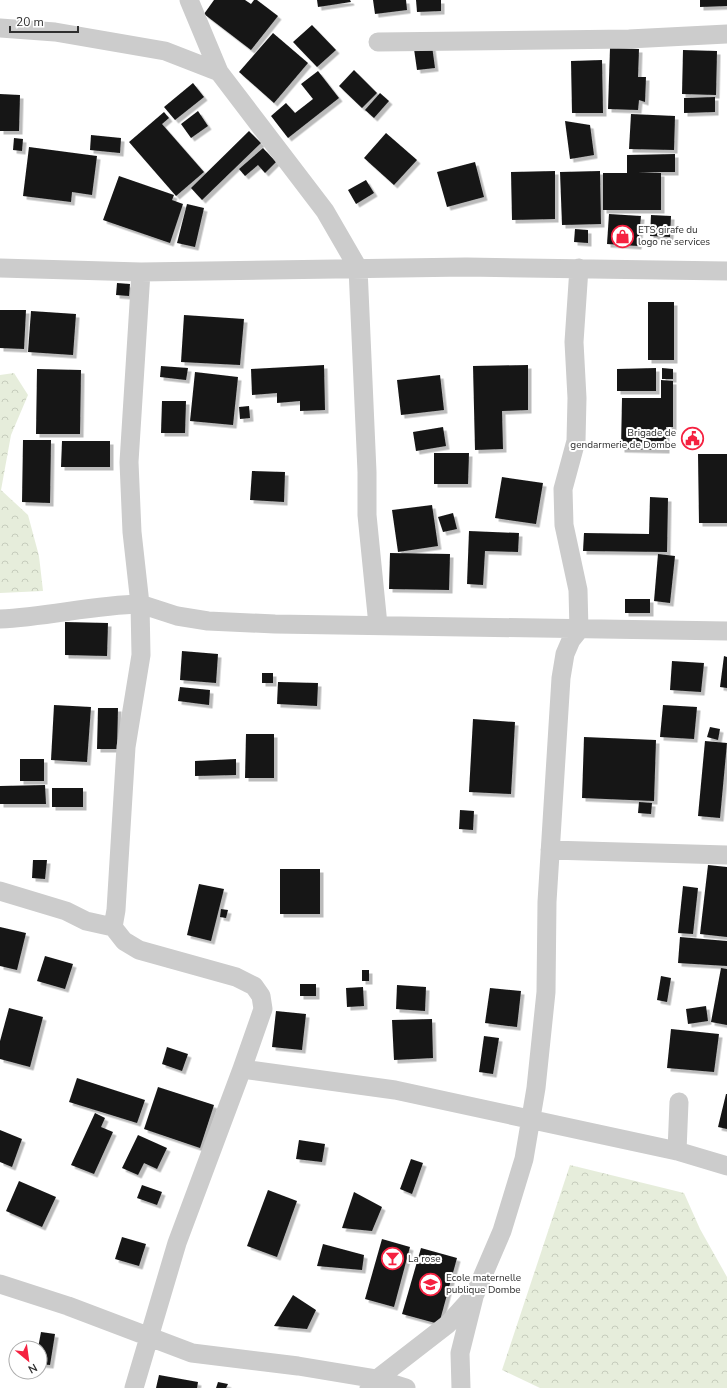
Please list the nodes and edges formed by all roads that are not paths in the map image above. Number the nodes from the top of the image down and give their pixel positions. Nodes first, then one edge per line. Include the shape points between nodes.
1 (189, 0) edge
2 (0, 28) edge
3 (727, 34) edge
4 (378, 42) dead end
5 (219, 72) junction
6 (0, 268) edge
7 (358, 268) junction
8 (580, 268) junction
9 (727, 271) edge
10 (141, 272) junction
11 (140, 604) junction
12 (0, 619) edge
13 (378, 625) junction
14 (579, 630) junction
15 (727, 631) edge
16 (550, 850) junction
17 (727, 855) edge
18 (0, 891) edge
19 (113, 928) junction
20 (242, 1069) junction
21 (679, 1102) dead end
22 (531, 1120) junction
23 (677, 1151) junction
24 (727, 1166) edge
25 (0, 1284) edge
26 (475, 1294) junction
27 (148, 1338) junction
28 (373, 1384) edge
29 (134, 1388) edge
30 (406, 1388) edge
31 (461, 1388) edge

1 - 5 street
2 - 5 street via 55,32 165,51
3 - 4 street via 628,39
5 - 7 street via 325,212
6 - 10 street
7 - 8 street
7 - 10 street
7 - 13 street via 367,515
8 - 9 street
8 - 14 street via 574,342 576,440 563,489 564,525 578,590
10 - 11 street via 129,462 132,532
11 - 12 street via 112,604 23,618
11 - 13 street via 177,616 208,621
11 - 19 street via 141,655 126,747
13 - 14 street
14 - 15 street
14 - 16 street via 565,654 561,678
16 - 17 street
16 - 22 street via 546,992
18 - 19 street
19 - 20 street via 124,941 139,950 236,977 254,986 261,996 263,1009
20 - 22 street via 395,1090
20 - 27 street via 177,1243
21 - 23 street
22 - 23 street
22 - 26 street via 524,1159 502,1231
23 - 24 street
25 - 27 street via 68,1306
26 - 28 street via 448,1324
26 - 31 street via 460,1353
27 - 28 street via 192,1353 298,1366
27 - 29 street
28 - 30 street

